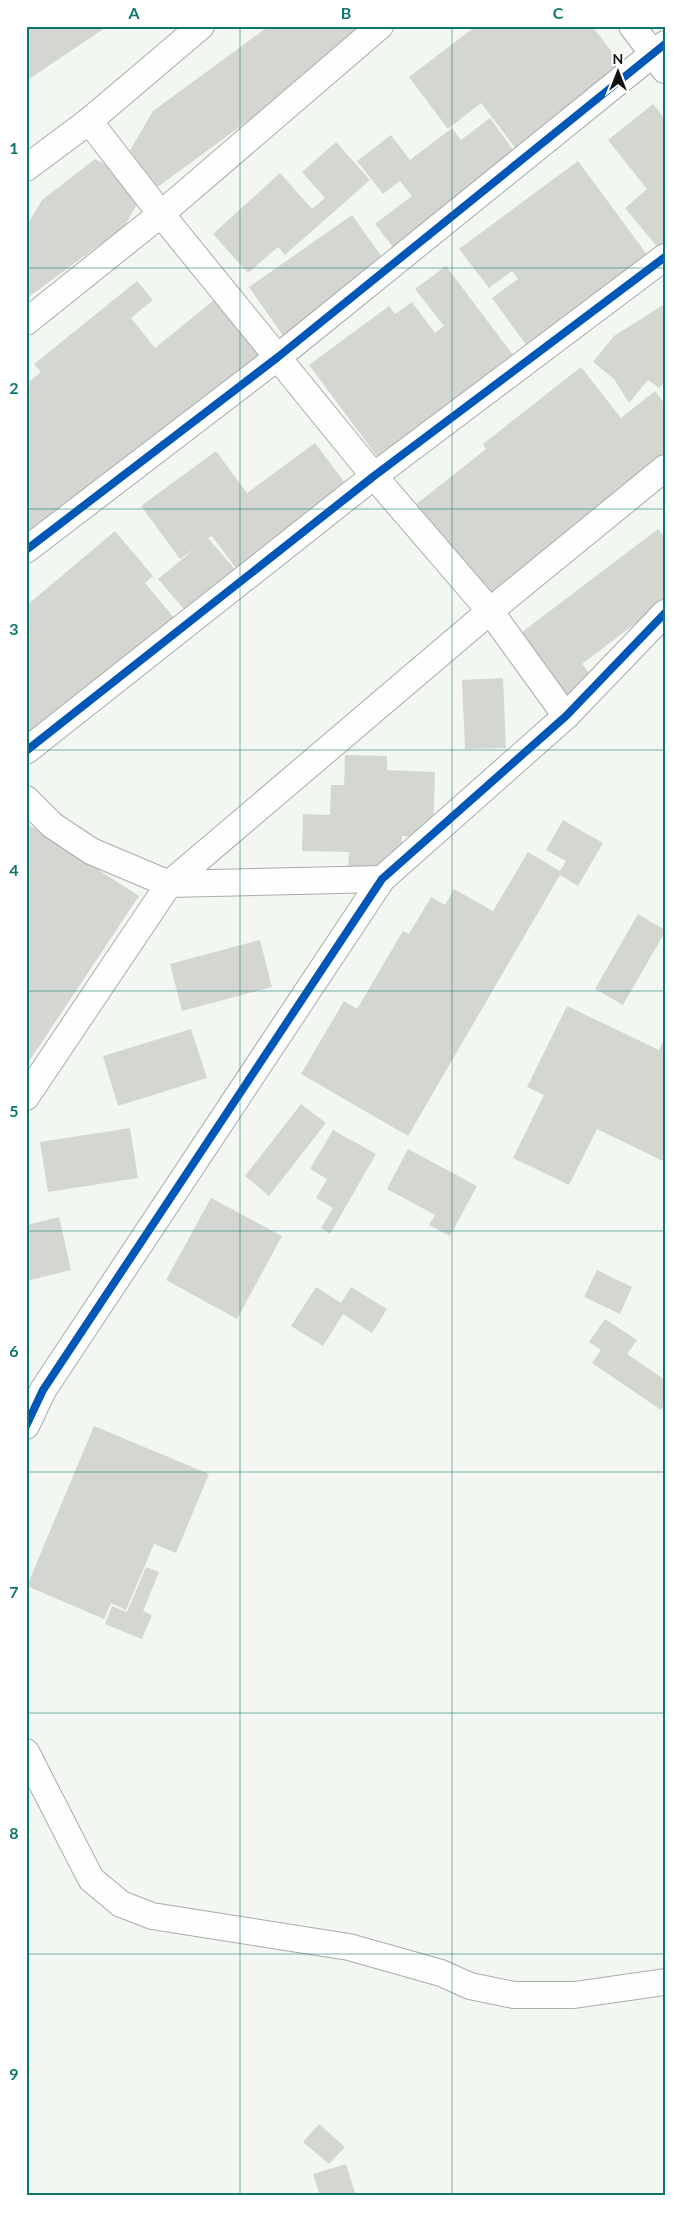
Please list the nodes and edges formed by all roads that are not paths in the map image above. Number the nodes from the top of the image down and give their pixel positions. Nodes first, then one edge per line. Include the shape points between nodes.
1 (201, 26) edge
2 (380, 26) edge
3 (632, 26) edge
4 (661, 56) edge
5 (89, 121) junction
6 (26, 168) edge
7 (162, 214) junction
8 (665, 257) edge
9 (26, 322) edge
10 (278, 357) junction
11 (665, 468) edge
12 (374, 476) junction
13 (26, 550) edge
14 (490, 611) junction
15 (665, 613) edge
16 (566, 716) junction
17 (26, 751) edge
18 (26, 800) edge
19 (382, 879) junction
20 (169, 884) junction
21 (26, 1097) edge
22 (26, 1426) edge
23 (26, 1752) edge
24 (665, 1982) edge

1 - 5 street
2 - 7 street
3 - 4 street
4 - 10 street
5 - 6 street
5 - 7 street
7 - 9 street
7 - 10 street
8 - 12 street
10 - 12 street
10 - 13 street
11 - 14 street
12 - 14 street
12 - 17 street
14 - 16 street
14 - 20 street
15 - 16 street
16 - 19 street
18 - 20 street via 52,825 91,851
19 - 20 street
19 - 22 street via 43,1390
20 - 21 street
23 - 24 street via 92,1879 121,1904 152,1916 349,1947 441,1972 470,1986 514,1995 574,1995

